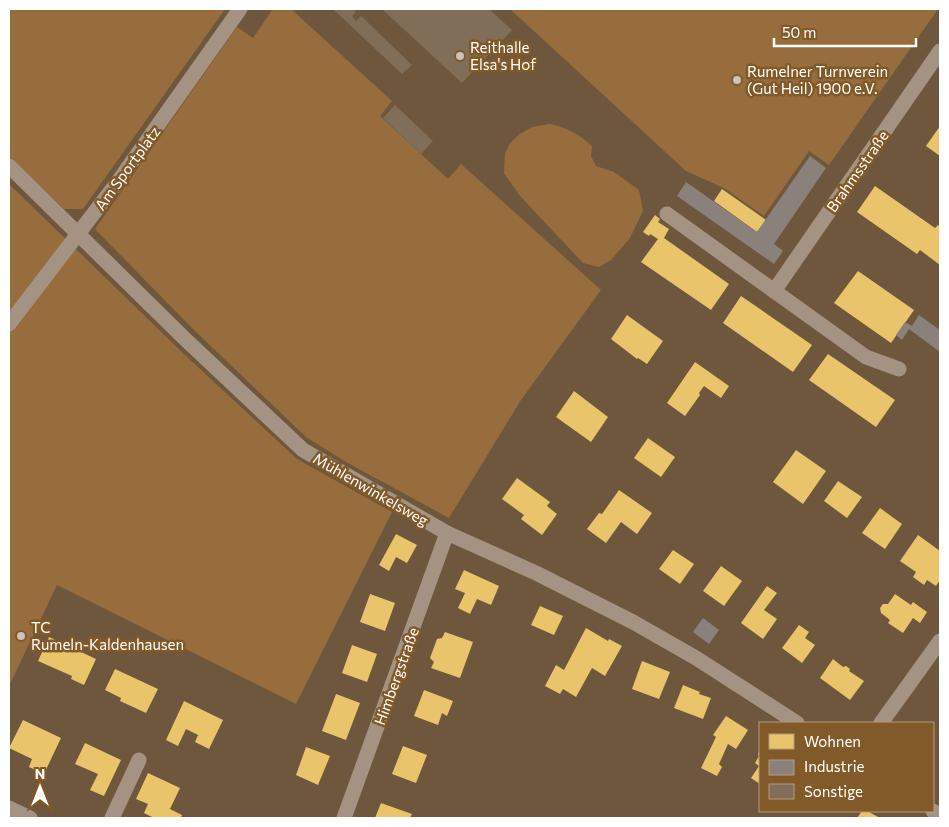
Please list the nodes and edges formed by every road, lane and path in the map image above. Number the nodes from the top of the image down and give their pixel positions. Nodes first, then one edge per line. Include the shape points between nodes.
1 (240, 9) edge
2 (940, 51) edge
3 (9, 166) edge
4 (667, 214) dead end
5 (78, 233) junction
6 (774, 291) junction
7 (9, 324) edge
8 (899, 369) dead end
9 (448, 533) junction
10 (938, 649) edge
11 (795, 722) edge
12 (882, 722) edge
13 (139, 760) dead end
14 (9, 808) edge
15 (30, 818) edge
16 (112, 818) edge
17 (344, 818) edge

1 - 5 street, Am Sportplatz via 118,183
2 - 6 street, Brahmsstraße
3 - 5 street, Mühlenwinkelsweg
4 - 6 street
5 - 7 street, Am Sportplatz
5 - 9 street, Mühlenwinkelsweg via 303,450
6 - 8 street via 866,357
9 - 11 street, Mühlenwinkelsweg via 633,622
9 - 17 street, Himbergstraße
10 - 12 street
13 - 16 street
14 - 15 street

